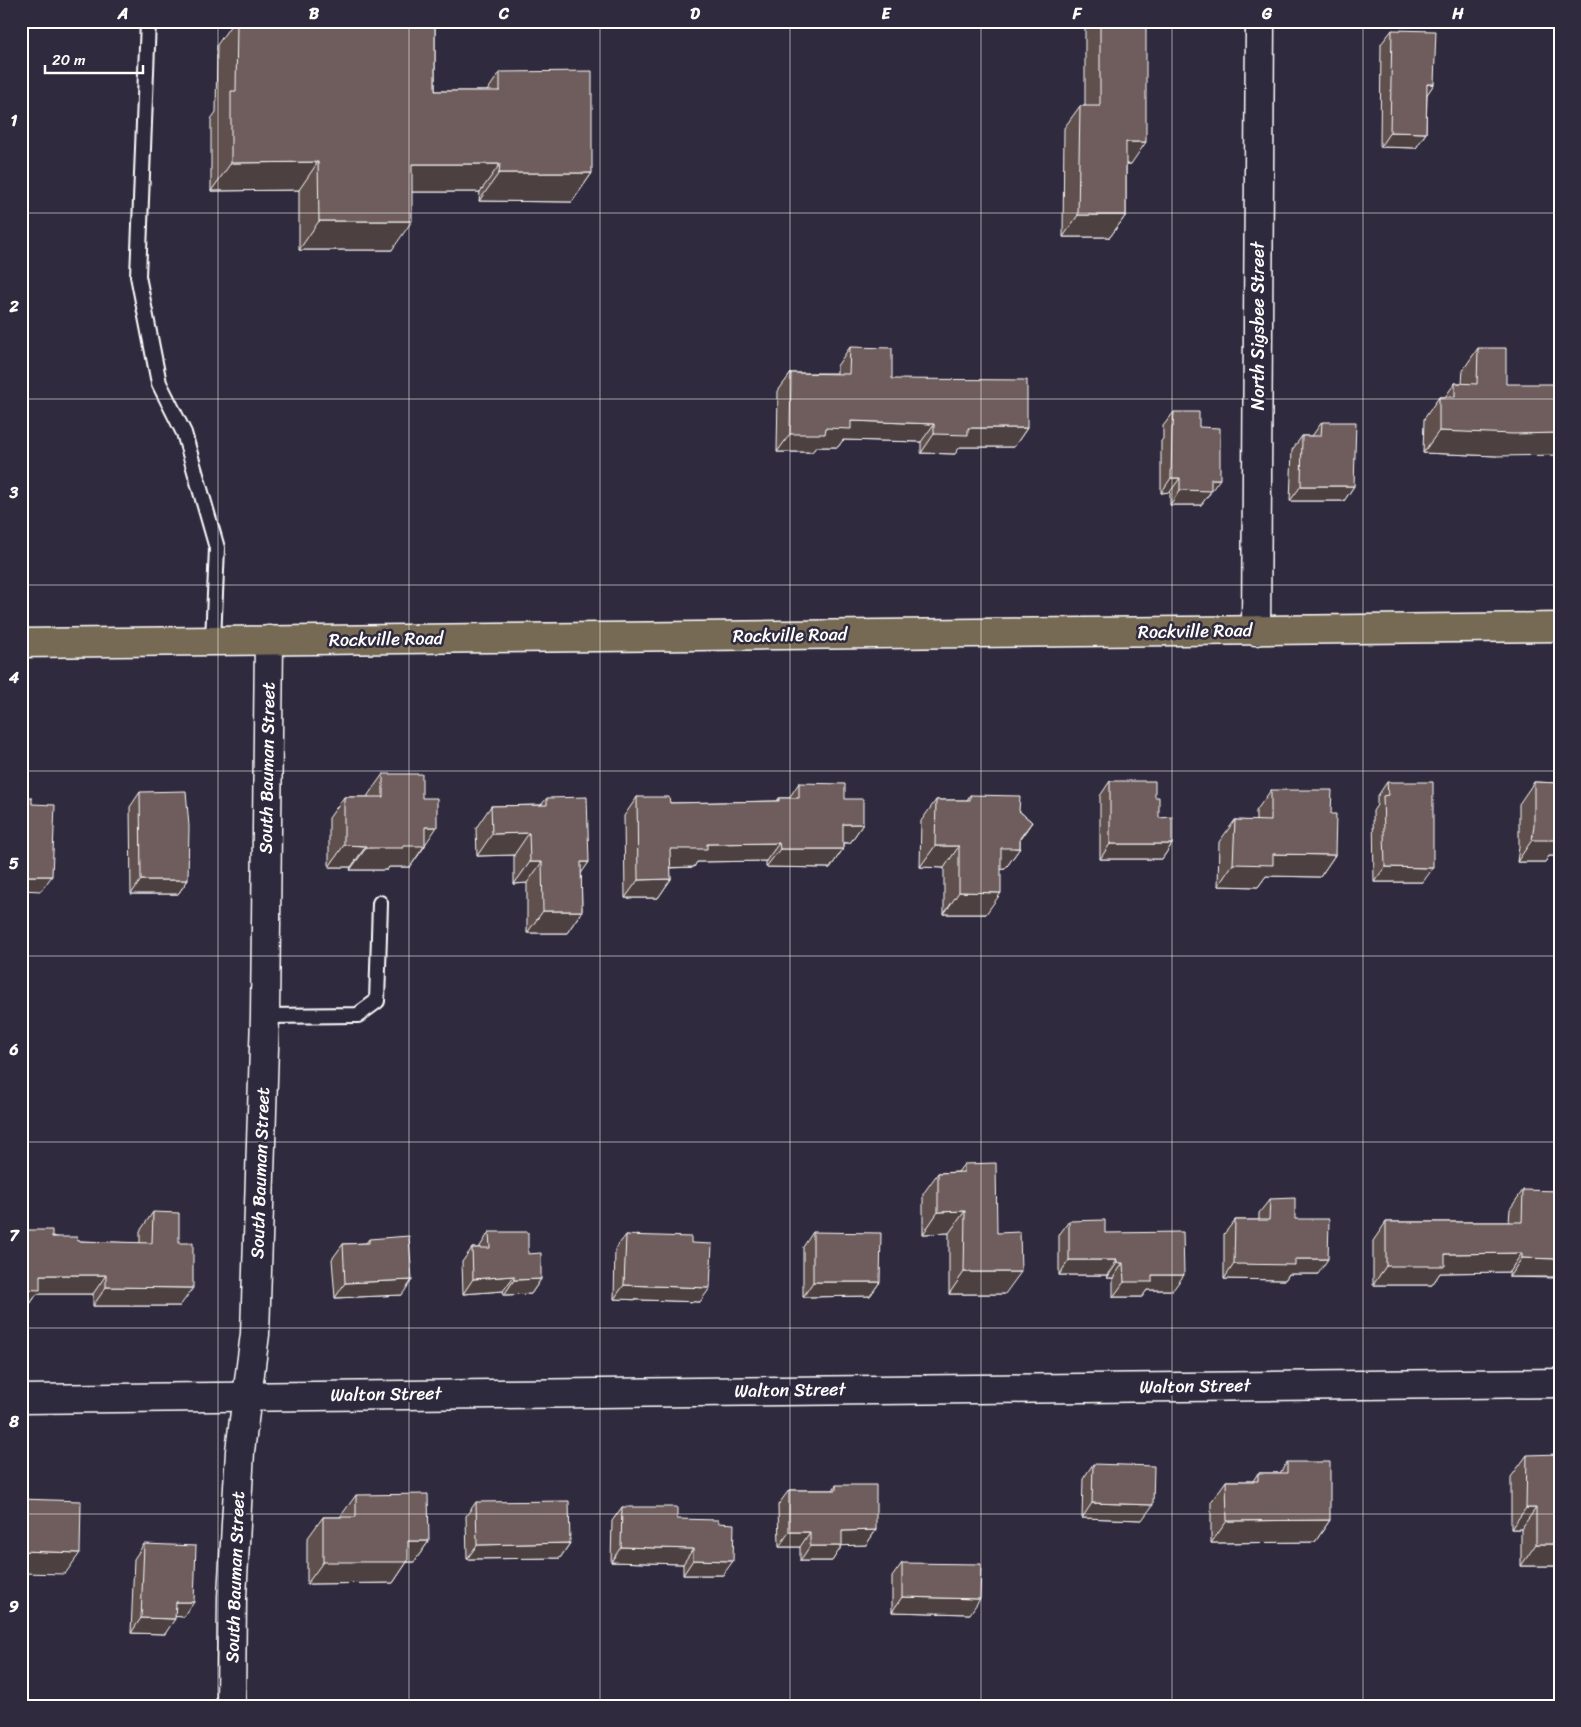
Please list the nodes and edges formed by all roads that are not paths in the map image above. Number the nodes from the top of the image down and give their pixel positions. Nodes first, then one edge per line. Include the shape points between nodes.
1 (148, 21) edge
2 (1260, 21) edge
3 (1560, 627) edge
4 (1256, 631) junction
5 (213, 640) junction
6 (269, 640) junction
7 (21, 643) edge
8 (380, 903) dead end
9 (265, 1016) junction
10 (1560, 1383) edge
11 (247, 1396) junction
12 (21, 1399) edge
13 (231, 1706) edge

1 - 5 lane via 138,276 159,383 184,433 217,548
2 - 4 street, North Sigsbee Street
3 - 4 main road, Rockville Road
4 - 6 main road, Rockville Road
5 - 6 main road, Rockville Road
5 - 7 main road, Rockville Road
6 - 9 street, South Bauman Street
8 - 9 lane via 377,1001 358,1015
9 - 11 street, South Bauman Street via 256,1334
10 - 11 street, Walton Street
11 - 12 street, Walton Street
11 - 13 street, South Bauman Street via 240,1451 232,1597

